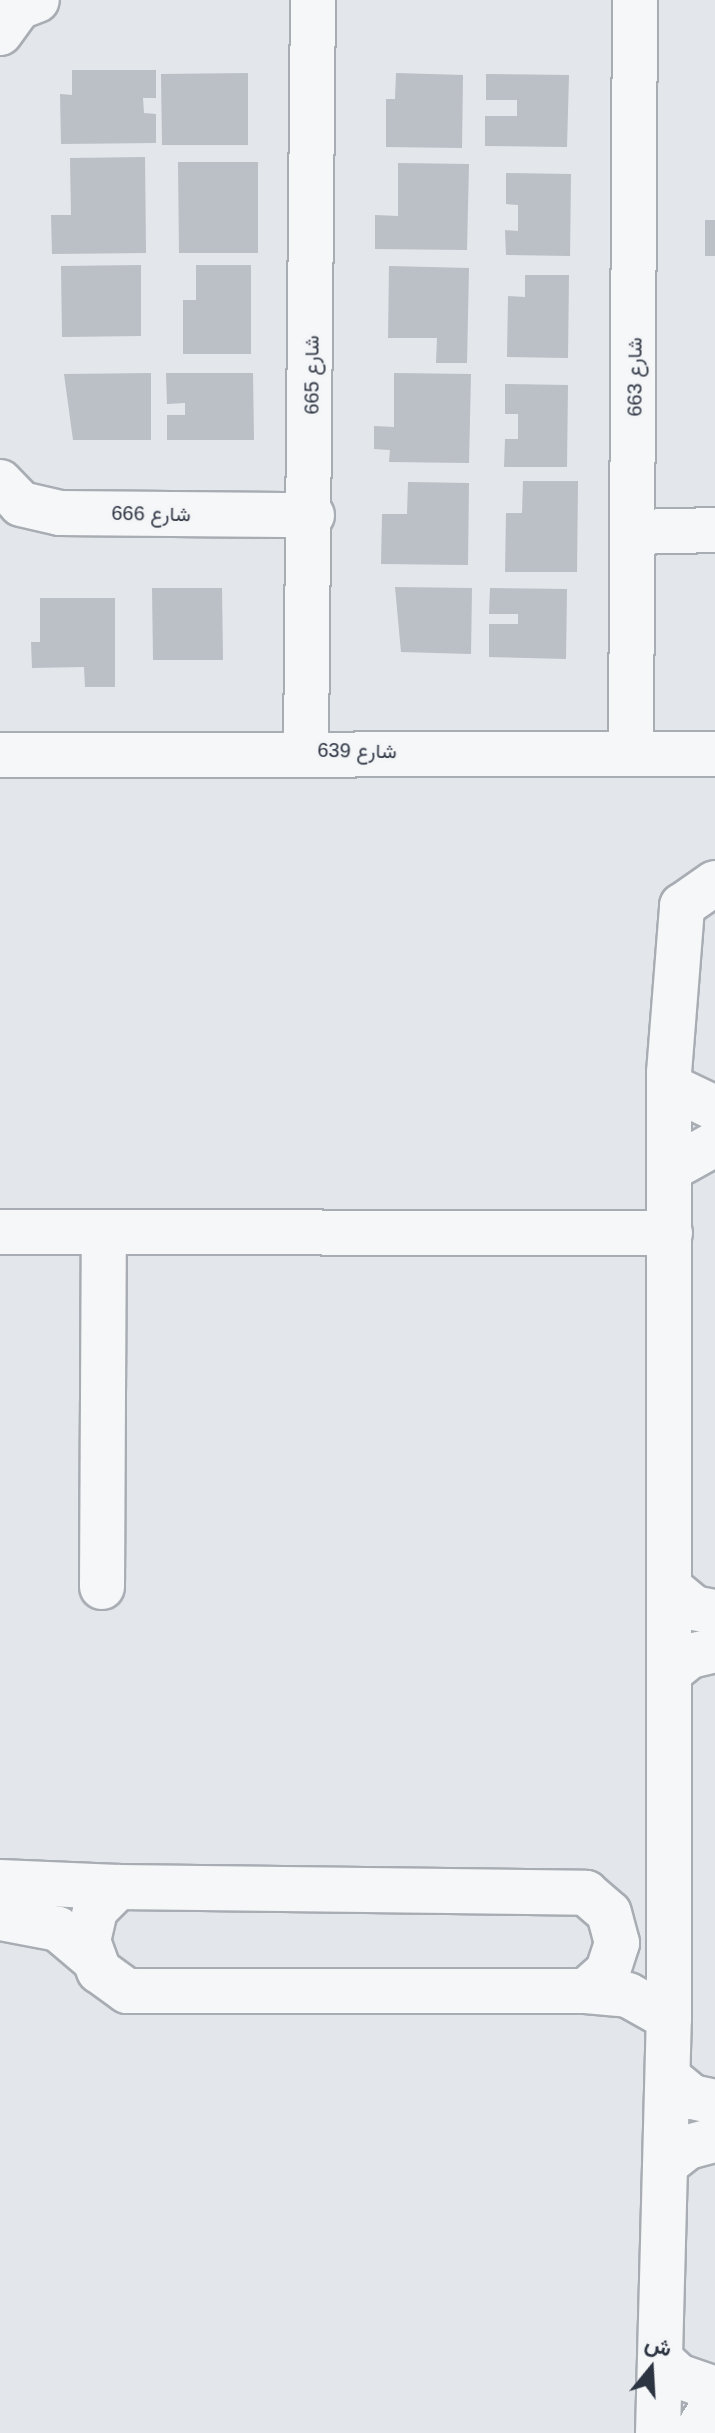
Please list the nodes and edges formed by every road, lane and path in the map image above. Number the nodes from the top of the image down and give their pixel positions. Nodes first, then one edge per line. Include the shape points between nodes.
1 (37, 0) edge
2 (313, 0) edge
3 (635, 0) edge
4 (0, 33) edge
5 (0, 482) edge
6 (312, 515) junction
7 (715, 530) edge
8 (635, 532) junction
9 (306, 750) junction
10 (631, 753) junction
11 (715, 754) edge
12 (0, 755) edge
13 (715, 883) edge
14 (669, 1086) junction
15 (715, 1108) edge
16 (715, 1144) edge
17 (670, 1169) junction
18 (0, 1232) edge
19 (104, 1232) junction
20 (670, 1233) junction
21 (102, 1587) dead end
22 (669, 1587) junction
23 (715, 1612) edge
24 (715, 1650) edge
25 (669, 1673) junction
26 (669, 1875) junction
27 (0, 1882) edge
28 (118, 1887) junction
29 (586, 1893) junction
30 (0, 1918) edge
31 (91, 1957) junction
32 (586, 1991) junction
33 (669, 2018) junction
34 (668, 2077) junction
35 (715, 2102) edge
36 (715, 2140) edge
37 (666, 2164) junction
38 (660, 2359) junction
39 (715, 2389) edge
40 (715, 2402) edge
41 (658, 2433) edge
42 (696, 2433) edge

1 - 4 street via 19,7
2 - 6 street, شارع 665
3 - 8 street, شارع 663
5 - 6 street, شارع 666 via 21,504 42,511
6 - 9 street, شارع 665
7 - 8 street
8 - 10 street, شارع 663
9 - 10 street, شارع 639
9 - 12 street, شارع 639
10 - 11 street, شارع 639
13 - 14 street via 702,885 682,906
14 - 15 street
14 - 17 street
16 - 17 street
17 - 20 street
18 - 19 street
19 - 20 street
19 - 21 street
20 - 22 street
22 - 23 street via 694,1608
22 - 25 street
24 - 25 street via 690,1656
25 - 26 street
26 - 29 street via 638,1892
26 - 33 street
27 - 28 street
28 - 29 street
28 - 31 street via 89,1925
29 - 32 street via 609,1913 617,1943 608,1971
30 - 31 street via 58,1929
31 - 32 street via 127,1991
32 - 33 street via 628,1995
33 - 34 street
34 - 35 street via 692,2097
34 - 37 street
36 - 37 street via 688,2147
37 - 38 street
38 - 39 street via 678,2376
38 - 41 street
40 - 42 street

